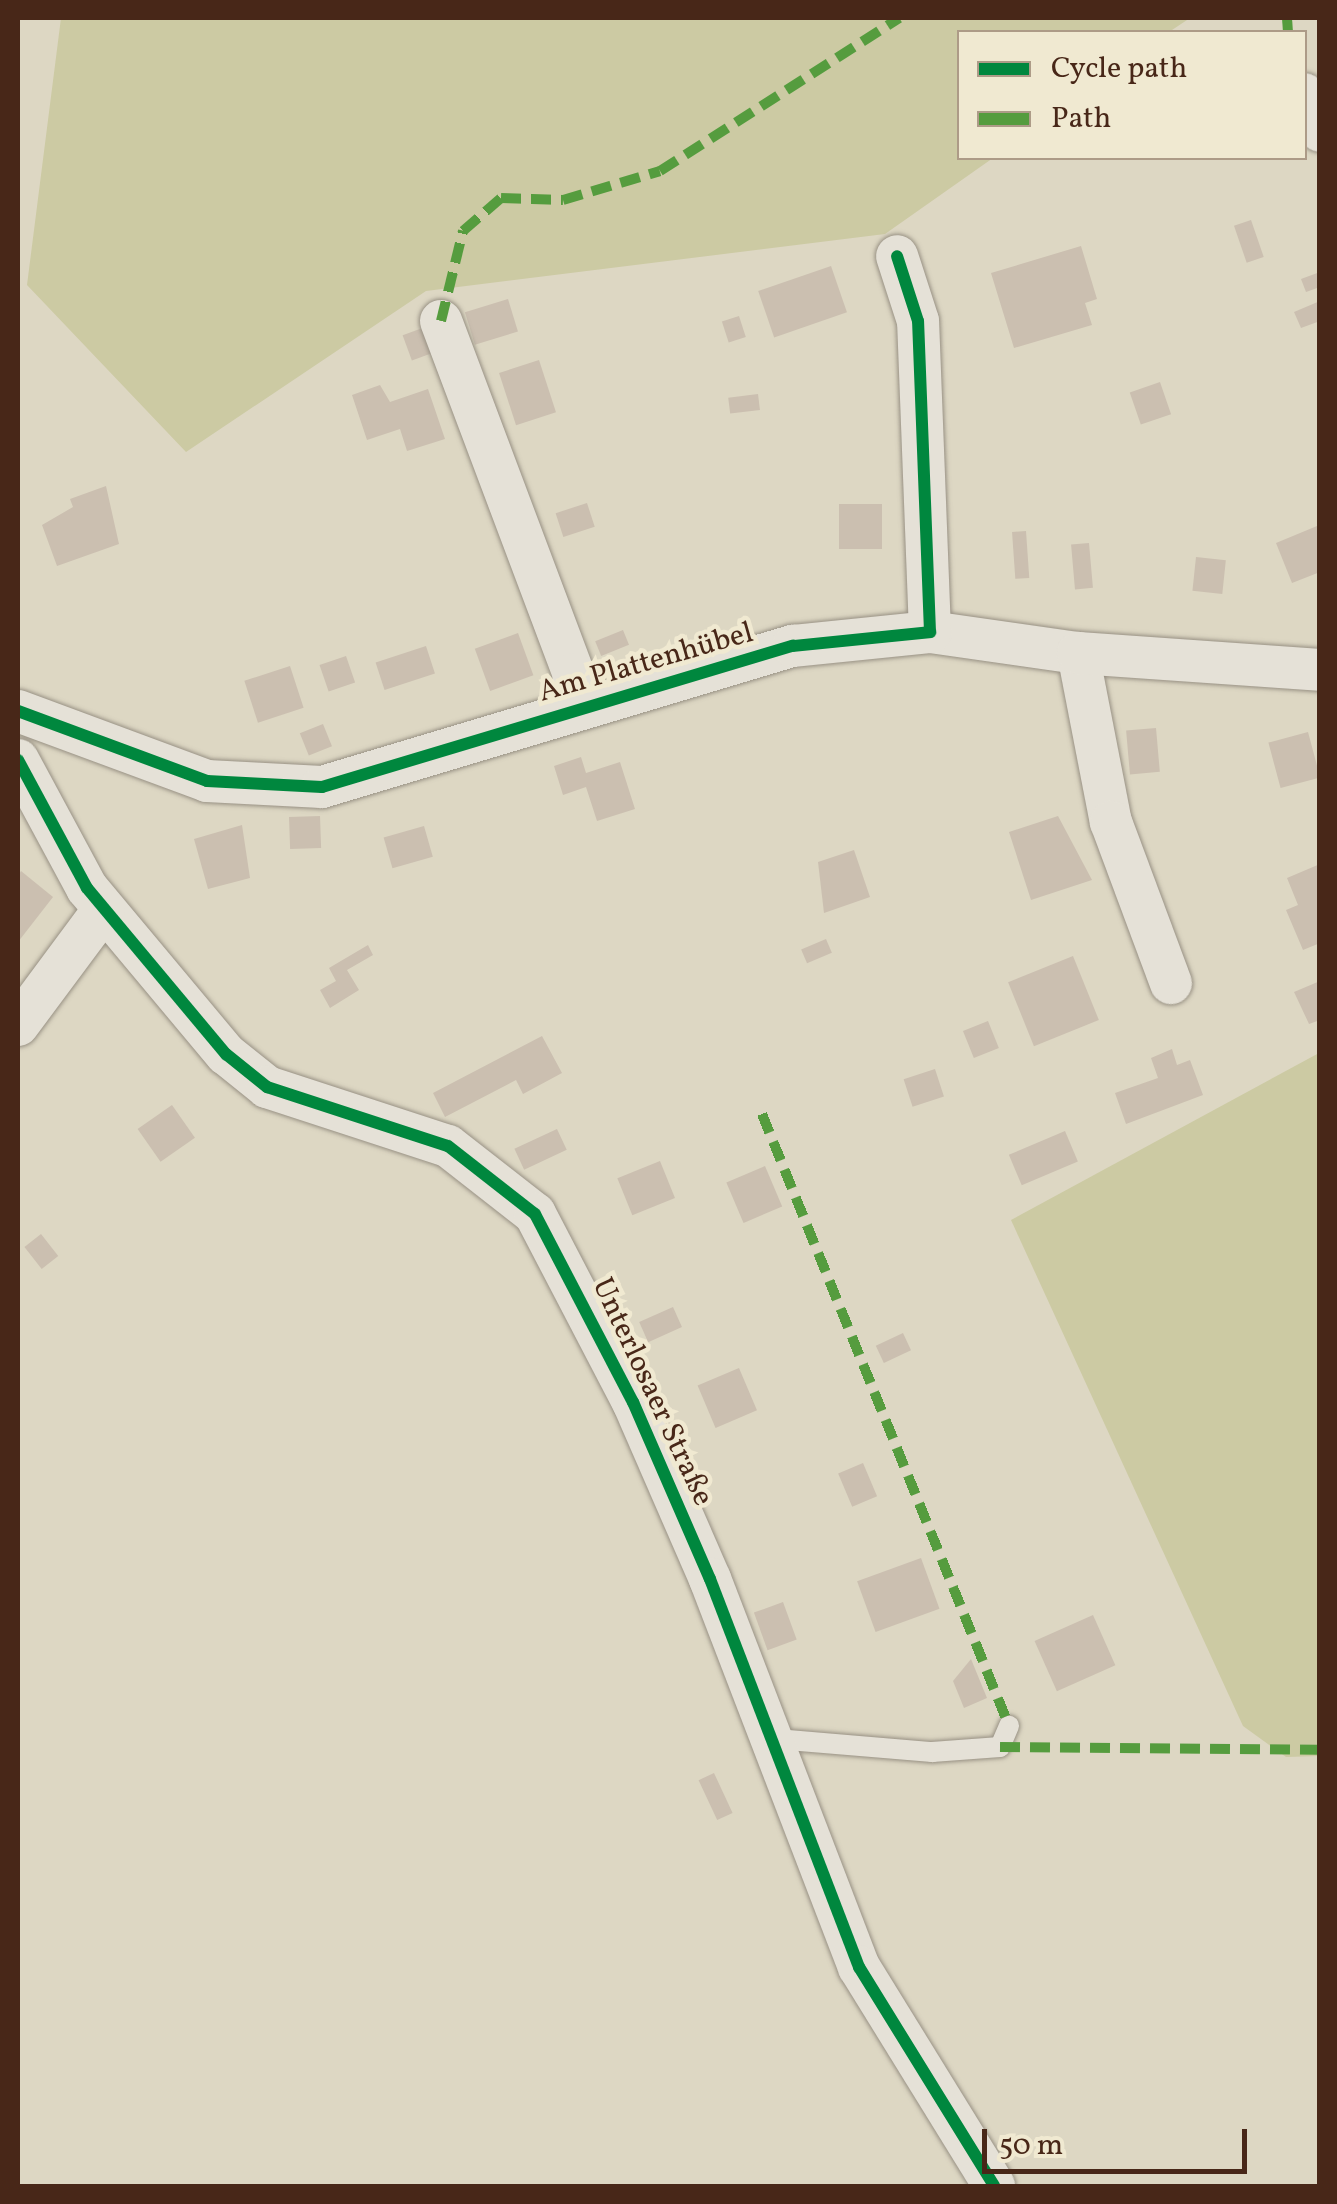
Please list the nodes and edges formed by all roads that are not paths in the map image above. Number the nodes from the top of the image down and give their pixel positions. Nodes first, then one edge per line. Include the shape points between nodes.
1 (1307, 101) edge
2 (1320, 131) edge
3 (896, 256) dead end
4 (441, 320) dead end
5 (930, 632) junction
6 (1078, 652) junction
7 (1320, 670) edge
8 (18, 711) edge
9 (570, 711) junction
10 (18, 760) edge
11 (104, 908) junction
12 (1171, 982) dead end
13 (18, 1025) edge
14 (1010, 1726) dead end
15 (776, 1739) junction
16 (994, 2186) edge

1 - 2 street
3 - 5 street via 918,320
4 - 9 street, Am Plattenhübel via 574,674
5 - 6 street, Am Plattenhübel
5 - 9 street, Am Plattenhübel via 793,646
6 - 7 street, Am Plattenhübel
6 - 12 street via 1111,822
8 - 9 street, Am Plattenhübel via 207,781 322,787
10 - 11 street, Unterlosaer Straße
11 - 13 street
11 - 15 street, Unterlosaer Straße via 185,1015 268,1087 448,1146 535,1214 633,1402
14 - 15 lane via 1000,1748 932,1752
15 - 16 street, Unterlosaer Straße via 860,1966

